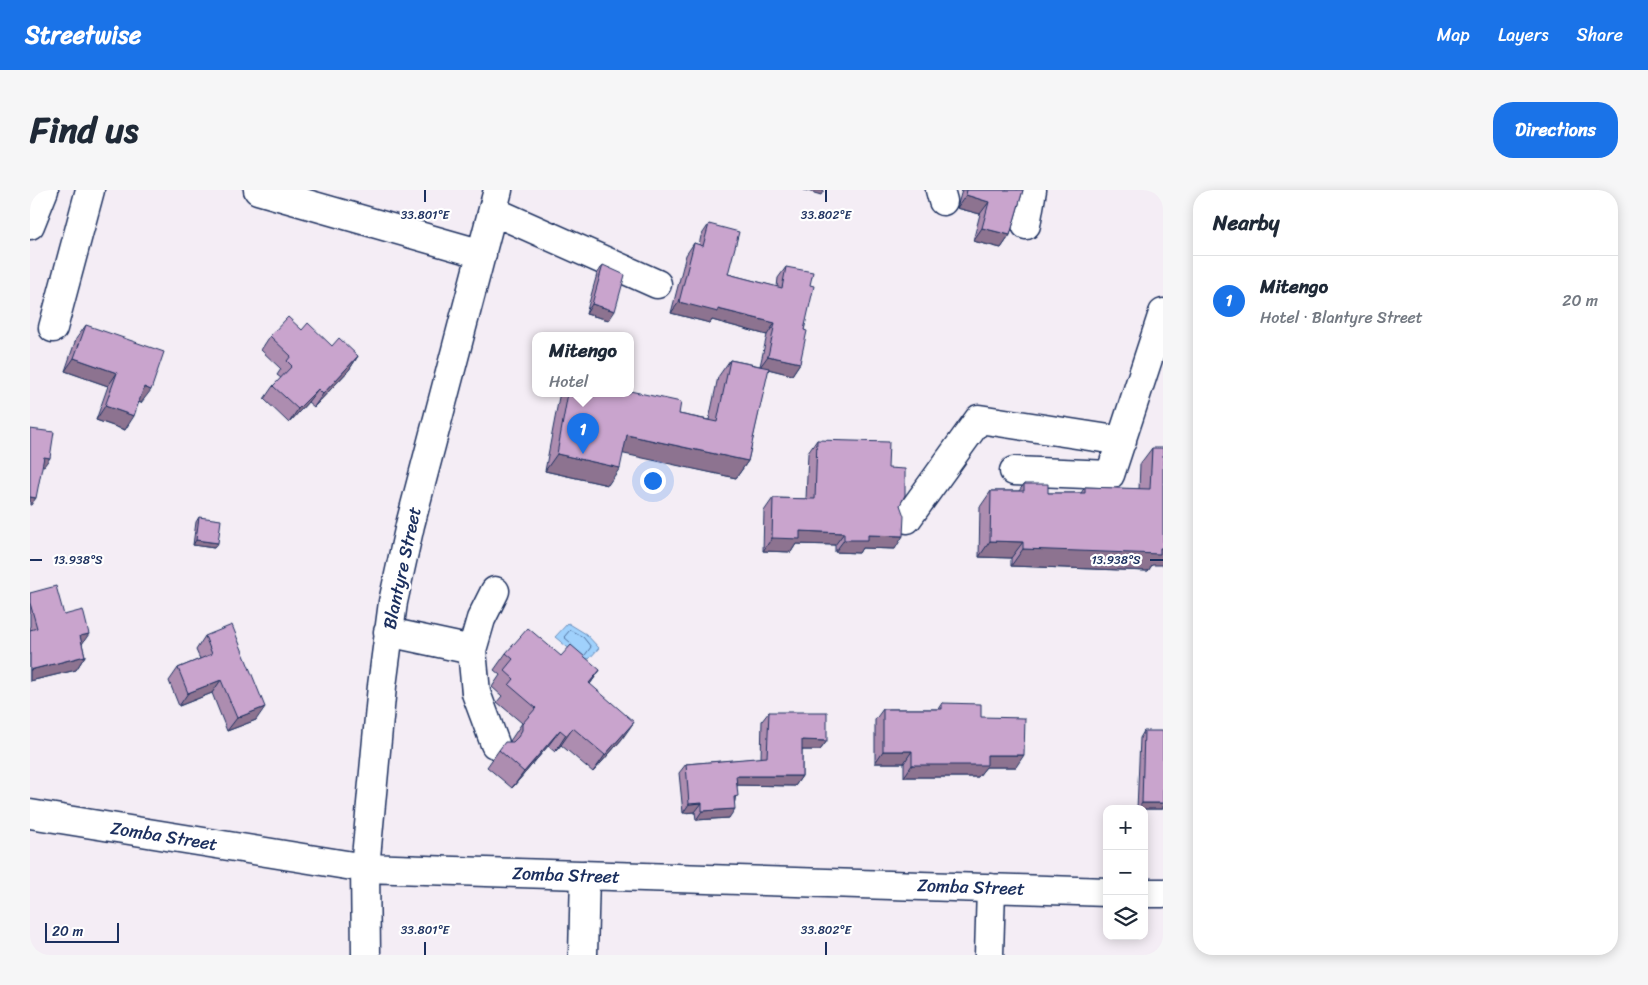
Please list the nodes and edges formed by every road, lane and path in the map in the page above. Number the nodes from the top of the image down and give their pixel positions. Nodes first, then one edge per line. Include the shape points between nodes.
1 (44, 190) edge
2 (90, 190) edge
3 (258, 190) edge
4 (1032, 190) edge
5 (496, 200) edge
6 (30, 225) edge
7 (1026, 225) dead end
8 (482, 254) junction
9 (658, 284) dead end
10 (1163, 313) edge
11 (53, 328) dead end
12 (1124, 436) junction
13 (1014, 471) dead end
14 (907, 519) dead end
15 (495, 591) dead end
16 (388, 632) junction
17 (472, 650) junction
18 (495, 744) dead end
19 (30, 814) edge
20 (365, 868) junction
21 (585, 875) junction
22 (991, 888) junction
23 (1103, 892) edge
24 (1148, 893) edge
25 (1163, 894) edge
26 (366, 955) edge
27 (583, 955) edge
28 (989, 955) edge

1 - 6 street
2 - 11 street
3 - 8 street
4 - 7 street
5 - 8 street, Blantyre Street
5 - 9 street
8 - 16 street, Blantyre Street via 408,534
10 - 12 street
12 - 13 street via 1110,475
12 - 14 street via 979,419
15 - 17 street via 481,619
16 - 17 street
16 - 20 street, Blantyre Street
17 - 18 street via 476,693
19 - 20 street, Zomba Street
20 - 21 street, Zomba Street
20 - 26 street, Blantyre Street
21 - 22 street, Zomba Street
21 - 27 street
22 - 23 street, Zomba Street
22 - 28 street
24 - 25 street

